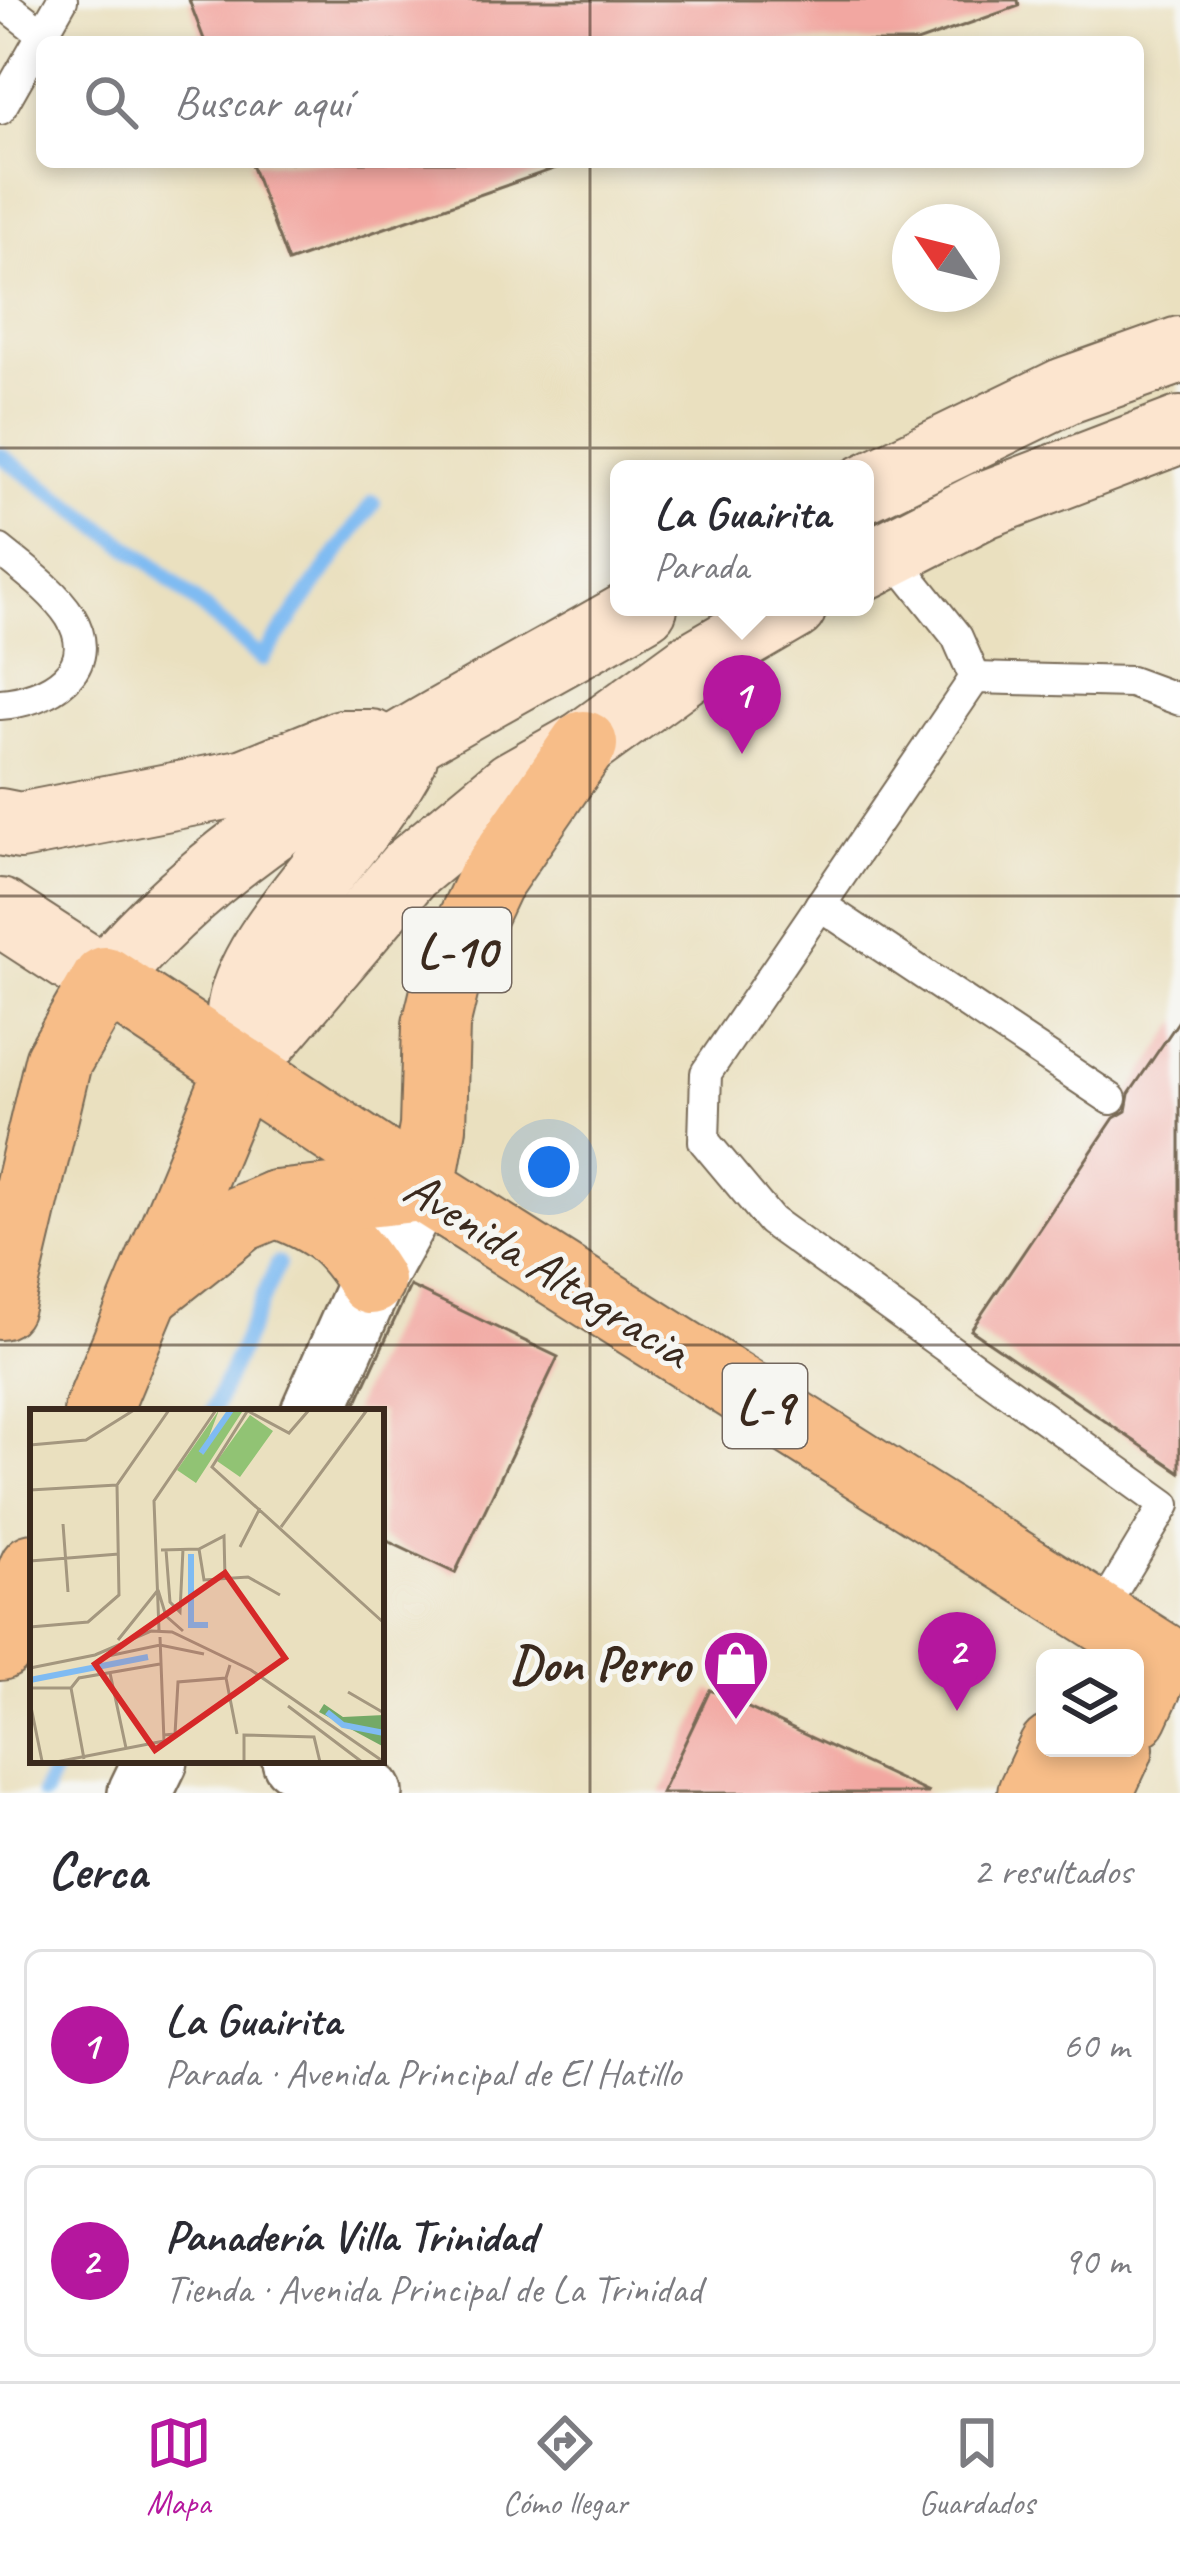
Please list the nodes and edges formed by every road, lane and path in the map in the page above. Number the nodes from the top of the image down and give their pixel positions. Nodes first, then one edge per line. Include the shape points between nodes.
1 (62, 0) edge
2 (0, 1) edge
3 (43, 34) joint
4 (36, 46) edge
5 (0, 110) edge
6 (1180, 350) edge
7 (1180, 430) edge
8 (874, 484) edge
9 (0, 550) edge
10 (877, 559) edge
11 (629, 616) edge
12 (778, 616) edge
13 (975, 678) junction
14 (1180, 700) edge
15 (0, 704) edge
16 (411, 743) junction
17 (584, 744) junction
18 (0, 822) edge
19 (820, 904) junction
20 (0, 912) edge
21 (105, 980) junction
22 (239, 1070) junction
23 (1111, 1099) dead end
24 (422, 1189) junction
25 (276, 1204) junction
26 (371, 1281) junction
27 (147, 1293) junction
28 (0, 1306) edge
29 (99, 1409) edge
30 (314, 1409) edge
31 (30, 1574) edge
32 (1128, 1644) edge
33 (0, 1647) edge
34 (1048, 1757) edge
35 (1116, 1757) edge
36 (155, 1763) edge
37 (301, 1763) edge
38 (140, 1793) edge
39 (371, 1793) edge
40 (1031, 1793) edge
41 (1099, 1793) edge

1 - 3 lane
2 - 3 lane
4 - 5 lane
6 - 8 main road via 1065,391
7 - 10 main road via 984,505
9 - 15 lane via 69,615 80,642 74,673 56,689 33,702
10 - 13 lane via 957,637
11 - 16 main road
12 - 17 main road, L-10 via 690,667
13 - 14 lane via 1131,682
13 - 19 lane
16 - 18 main road via 342,743 245,782 20,826
16 - 21 main road via 202,878 149,925
16 - 22 main road via 382,801 266,950 241,1002
17 - 22 main road, L-10 via 513,784 409,870
17 - 24 main road, L-10 via 489,882 451,963 436,1025
19 - 23 lane
19 - 32 lane via 706,1073 704,1142 771,1222 1165,1505
20 - 21 main road
21 - 22 main road, L-9
21 - 28 main road via 58,1061
22 - 24 main road, Avenida Altagracia / L-9
22 - 27 main road, L-10
24 - 25 main road
24 - 26 street
24 - 32 main road, Avenida Altagracia / L-9
25 - 26 main road via 346,1241
25 - 27 main road via 240,1220
26 - 30 street
27 - 29 main road, L-10
31 - 33 main road
34 - 40 main road
35 - 41 main road
36 - 38 street
37 - 39 street

